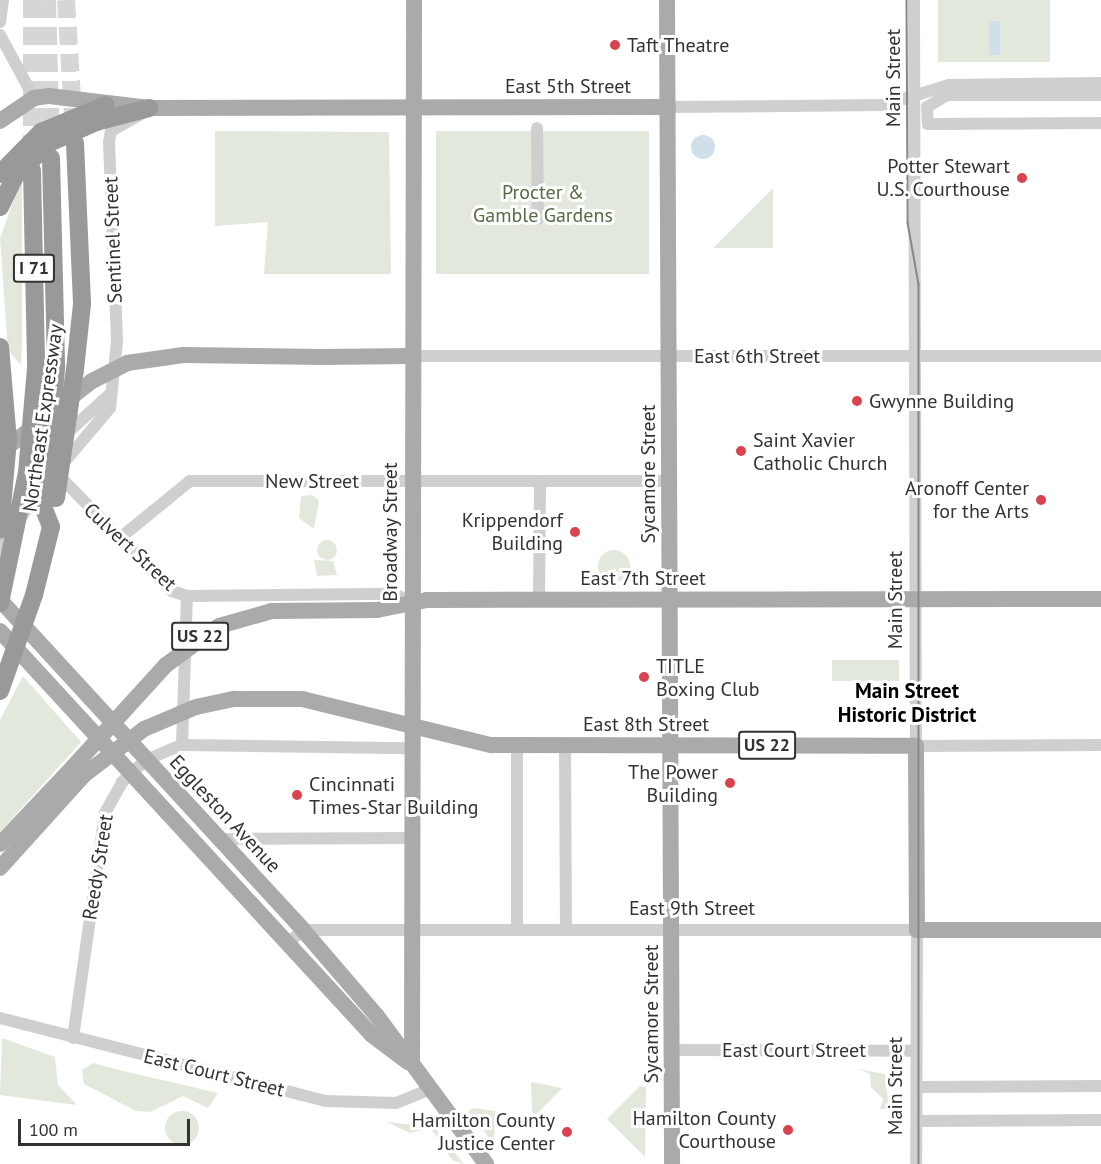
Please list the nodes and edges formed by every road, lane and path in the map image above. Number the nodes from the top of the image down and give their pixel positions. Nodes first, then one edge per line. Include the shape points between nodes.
1 (3, 0) edge
2 (414, 0) edge
3 (667, 0) edge
4 (914, 0) edge
5 (0, 22) edge
6 (0, 35) edge
7 (1101, 83) edge
8 (1101, 94) edge
9 (914, 95) junction
10 (34, 98) junction
11 (106, 105) junction
12 (668, 106) junction
13 (413, 107) junction
14 (149, 108) junction
15 (0, 121) edge
16 (1101, 123) edge
17 (537, 128) dead end
18 (75, 143) dead end
19 (51, 158) tunnel mouth
20 (32, 170) tunnel mouth
21 (0, 174) edge
22 (0, 207) edge
23 (538, 219) dead end
24 (0, 347) edge
25 (413, 356) junction
26 (669, 356) junction
27 (916, 356) junction
28 (1101, 356) edge
29 (110, 394) junction
30 (0, 411) edge
31 (0, 453) edge
32 (42, 460) junction
33 (53, 473) junction
34 (411, 481) junction
35 (540, 481) junction
36 (669, 481) junction
37 (0, 516) edge
38 (51, 527) junction
39 (0, 530) edge
40 (120, 538) junction
41 (0, 550) edge
42 (187, 596) junction
43 (539, 599) junction
44 (670, 599) junction
45 (915, 599) junction
46 (1101, 599) edge
47 (0, 601) edge
48 (411, 602) junction
49 (0, 631) edge
50 (0, 691) edge
51 (410, 725) junction
52 (182, 745) junction
53 (565, 745) junction
54 (1101, 745) edge
55 (517, 746) junction
56 (670, 746) junction
57 (916, 746) junction
58 (409, 748) junction
59 (146, 760) junction
60 (79, 771) junction
61 (130, 774) junction
62 (411, 838) junction
63 (221, 839) junction
64 (0, 844) edge
65 (0, 868) edge
66 (411, 928) junction
67 (517, 928) junction
68 (566, 928) junction
69 (303, 930) junction
70 (672, 930) junction
71 (917, 930) junction
72 (1101, 930) edge
73 (288, 943) junction
74 (0, 1018) edge
75 (73, 1038) junction
76 (672, 1050) junction
77 (916, 1050) junction
78 (412, 1063) junction
79 (1101, 1086) edge
80 (917, 1087) junction
81 (428, 1090) junction
82 (1101, 1120) edge
83 (916, 1121) junction
84 (486, 1164) edge
85 (672, 1164) edge
86 (916, 1164) edge

1 - 5 street
2 - 13 main road, Broadway Street
3 - 12 main road, Sycamore Street
4 - 9 street, Main Street
6 - 10 street
7 - 9 street, East 5th Street via 950,85
8 - 16 street via 947,95 927,107 928,124
9 - 12 street, East 5th Street via 870,106
9 - 27 street, Main Street
10 - 11 main road, East 5th Street via 93,98
10 - 15 main road
11 - 14 main road, East 5th Street
11 - 21 highway via 41,132
12 - 13 main road, East 5th Street
12 - 26 main road, Sycamore Street
13 - 14 main road, East 5th Street
13 - 25 main road, Broadway Street
14 - 22 highway via 96,122 49,143 23,166
14 - 29 street, Sentinel Street via 135,122 111,131 109,142 117,341
17 - 23 street
18 - 38 highway, Northeast Expressway / I 71, bridge via 82,304
19 - 38 highway, bridge via 56,369 44,509
20 - 47 highway, Northeast Expressway / I 71, bridge via 36,367 27,473
24 - 39 highway, bridge via 8,440
25 - 26 street, East 6th Street
25 - 31 main road, bridge via 183,356 127,363 92,381
25 - 34 main road, Broadway Street
26 - 27 street, East 6th Street
26 - 36 main road, Sycamore Street
27 - 28 street, East 6th Street
27 - 45 street, Main Street
29 - 32 street
29 - 33 street, Sentinel Street via 102,423
30 - 32 street, Culvert Street
32 - 33 street, Culvert Street
32 - 37 street
33 - 40 street, Culvert Street
33 - 41 street, Sentinel Street
34 - 35 street, New Street
34 - 40 street, New Street via 190,481
34 - 48 main road, Broadway Street
35 - 36 street, New Street
35 - 43 street
36 - 44 main road, Sycamore Street
38 - 50 highway, Northeast Expressway / I 71, bridge via 26,621
40 - 42 street, Culvert Street via 172,591
42 - 48 street, East 7th Street via 394,594
42 - 52 street, Culvert Street
43 - 44 main road, East 7th Street / US 22
43 - 48 main road, East 7th Street / US 22
44 - 45 main road, East 7th Street / US 22
44 - 56 main road, Sycamore Street
45 - 46 main road, East 7th Street / US 22
45 - 57 street, Main Street
47 - 59 main road, Eggleston Avenue
48 - 51 main road, Broadway Street
48 - 60 main road, US 22, bridge via 377,610 272,611 219,626 166,665
49 - 61 main road, Eggleston Avenue
51 - 55 main road, East 8th Street / US 22 via 476,743
51 - 58 main road, Broadway Street
51 - 60 main road, US 22, bridge via 302,699 235,699 196,707 144,729
52 - 58 street, Reedy Street
52 - 59 street, Reedy Street
53 - 55 main road, East 8th Street / US 22
53 - 56 main road, East 8th Street / US 22
53 - 68 street
54 - 57 street, East 8th Street
55 - 67 street
56 - 57 main road, East 8th Street / US 22
56 - 70 main road, Sycamore Street
57 - 71 main road, Main Street
58 - 62 main road, Broadway Street
59 - 61 street, Reedy Street
59 - 63 main road, Eggleston Avenue
60 - 64 main road, US 22
60 - 65 main road, US 22
61 - 73 main road, Eggleston Avenue
61 - 75 street, Reedy Street via 105,813
62 - 63 street
62 - 66 main road, Broadway Street
63 - 69 main road, Eggleston Avenue
66 - 67 street, East 9th Street
66 - 69 street, East 9th Street
66 - 78 main road, Broadway Street
67 - 68 street, East 9th Street
68 - 70 street, East 9th Street
69 - 73 street
69 - 78 main road, Eggleston Avenue
70 - 71 street, East 9th Street
70 - 76 main road, Sycamore Street
71 - 72 main road, East 9th Street
71 - 77 street, Main Street
73 - 78 main road, Eggleston Avenue via 372,1035
74 - 75 street, East Court Street
75 - 81 street, East Court Street via 326,1101 396,1103
76 - 77 street, East Court Street
76 - 85 main road, Sycamore Street
77 - 80 street, Main Street
78 - 81 main road, Eggleston Avenue
79 - 80 street
80 - 83 street, Main Street
81 - 84 main road, Eggleston Avenue
82 - 83 street
83 - 86 street, Main Street

